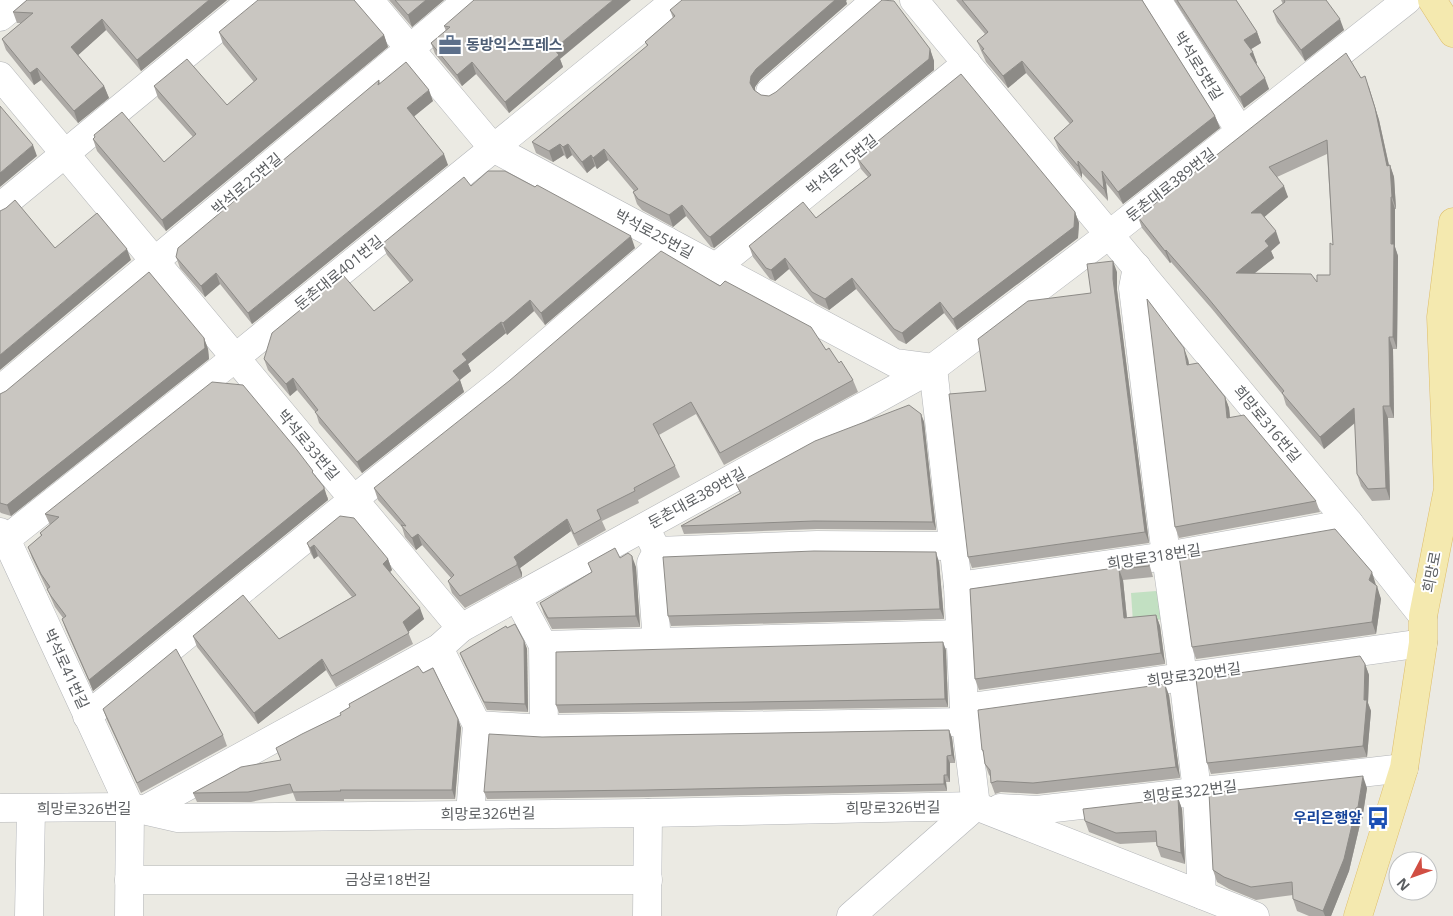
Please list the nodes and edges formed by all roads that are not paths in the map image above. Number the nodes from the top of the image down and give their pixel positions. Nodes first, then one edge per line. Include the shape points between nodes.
1 (21, 0) edge
2 (252, 0) edge
3 (369, 0) edge
4 (468, 0) edge
5 (676, 0) edge
6 (876, 0) edge
7 (914, 0) edge
8 (1157, 0) edge
9 (1407, 0) edge
10 (1432, 0) edge
11 (0, 17) edge
12 (1453, 32) edge
13 (410, 49) junction
14 (967, 63) junction
15 (0, 76) edge
16 (770, 92) dead end
17 (1240, 131) junction
18 (493, 148) junction
19 (64, 153) junction
20 (0, 207) edge
21 (1453, 222) edge
22 (1110, 234) junction
23 (667, 241) junction
24 (154, 261) junction
25 (1137, 267) junction
26 (716, 268) junction
27 (1447, 333) edge
28 (235, 358) junction
29 (933, 368) junction
30 (0, 390) edge
31 (354, 499) junction
32 (1349, 523) junction
33 (644, 527) junction
34 (2, 538) edge
35 (953, 546) junction
36 (657, 551) junction
37 (1166, 556) junction
38 (958, 586) junction
39 (517, 597) junction
40 (1423, 616) junction
41 (461, 628) junction
42 (960, 629) junction
43 (657, 642) junction
44 (1423, 643) junction
45 (543, 645) junction
46 (439, 648) junction
47 (1183, 677) junction
48 (965, 715) junction
49 (88, 716) junction
50 (477, 725) junction
51 (544, 729) junction
52 (1404, 768) junction
53 (1196, 791) junction
54 (976, 806) junction
55 (0, 808) edge
56 (31, 809) junction
57 (137, 809) junction
58 (648, 813) junction
59 (470, 814) junction
60 (129, 880) junction
61 (648, 880) junction
62 (1202, 895) junction
63 (854, 913) edge
64 (29, 916) edge
65 (129, 916) edge
66 (647, 916) edge
67 (1255, 916) edge
68 (1358, 916) edge

1 - 11 street
2 - 19 street
3 - 13 street, 박석로25번길
4 - 13 street
5 - 18 street, 둔촌대로401번길
6 - 16 street
7 - 14 street
8 - 17 street, 박석로5번길
9 - 17 street, 둔촌대로389번길
10 - 12 main road
13 - 18 street, 박석로25번길
13 - 24 street, 박석로25번길
14 - 22 street
14 - 26 street, 박석로15번길
15 - 19 street, 박석로33번길
17 - 22 street, 둔촌대로389번길
18 - 23 street, 박석로25번길
18 - 28 street, 둔촌대로401번길
19 - 20 street
19 - 24 street, 박석로33번길
21 - 27 main road, 희망로 via 1441,317
22 - 25 street, 희망로316번길
22 - 29 street, 둔촌대로389번길
23 - 26 street, 박석로25번길
23 - 31 street via 503,381
24 - 28 street, 박석로33번길
24 - 30 street
25 - 32 street, 희망로316번길
25 - 37 street via 1133,288
26 - 29 street, 박석로25번길 via 895,363
27 - 40 main road, 희망로 via 1448,489
28 - 31 street, 박석로33번길
28 - 34 street, 둔촌대로401번길
29 - 33 street, 둔촌대로389번길
29 - 35 street
31 - 41 street, 박석로33번길
31 - 49 street
32 - 37 street, 희망로318번길
32 - 40 street, 희망로316번길
33 - 36 street
33 - 39 street, 둔촌대로389번길
34 - 49 street, 박석로41번길
35 - 36 street via 817,545
35 - 38 street
36 - 43 street via 651,563
37 - 38 street, 희망로318번길
37 - 47 street
38 - 42 street
39 - 41 street, 둔촌대로389번길
39 - 45 street
40 - 44 main road, 희망로
41 - 46 street, 둔촌대로389번길
42 - 43 street
42 - 48 street
43 - 45 street
44 - 47 street, 희망로320번길
44 - 52 main road, 희망로
45 - 51 street
46 - 50 street
46 - 57 street, 둔촌대로389번길
47 - 48 street, 희망로320번길
47 - 53 street
48 - 51 street, 희망로320번길
48 - 54 street
49 - 57 street, 박석로41번길
50 - 51 street, 희망로320번길
50 - 59 street
52 - 53 street, 희망로322번길
52 - 68 main road, 희망로
53 - 54 street, 희망로322번길 via 1037,810
53 - 62 street
54 - 58 street, 희망로326번길
54 - 62 street, 희망로326번길
54 - 63 street, 희망로326번길
55 - 56 street, 희망로326번길
56 - 57 street, 희망로326번길
56 - 64 street
57 - 59 street, 희망로326번길 via 178,818
57 - 60 street
58 - 59 street, 희망로326번길
58 - 61 street
60 - 61 street, 금상로18번길
60 - 65 street
61 - 66 street
62 - 67 street, 희망로326번길

